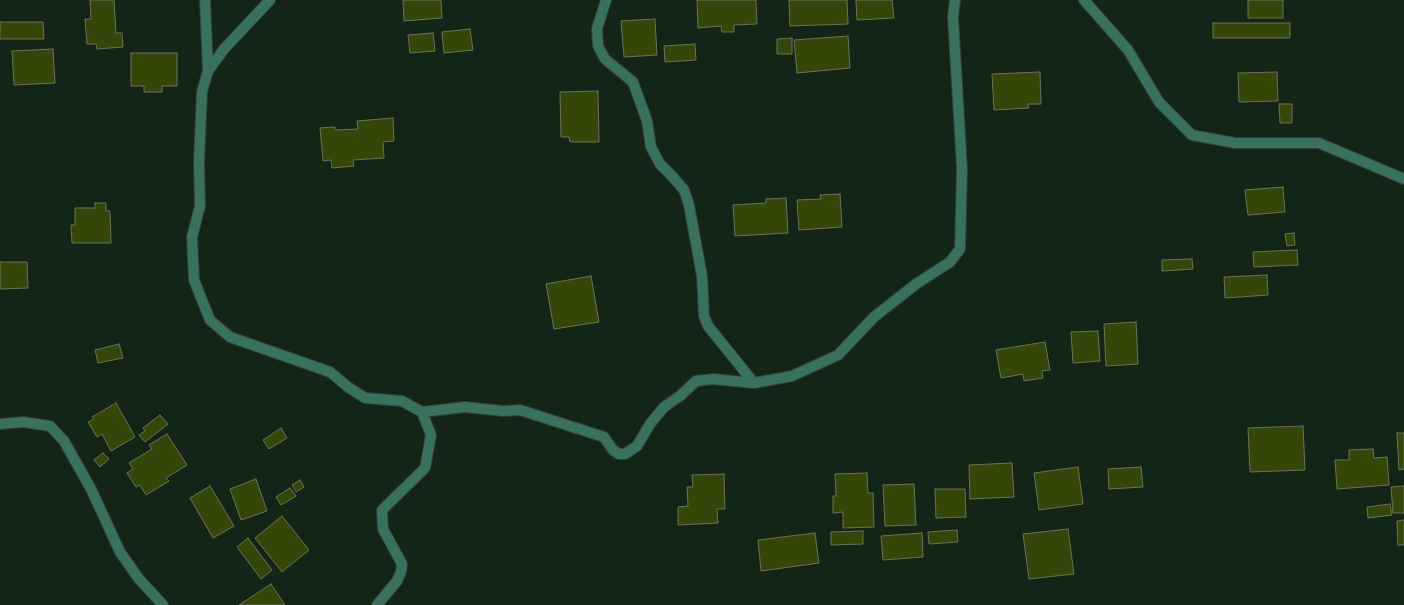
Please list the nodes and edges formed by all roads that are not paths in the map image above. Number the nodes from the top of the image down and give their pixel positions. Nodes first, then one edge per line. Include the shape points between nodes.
1 (205, 0) edge
2 (270, 0) edge
3 (606, 0) edge
4 (955, 0) edge
5 (1084, 0) edge
6 (208, 71) junction
7 (1404, 179) edge
8 (754, 383) junction
9 (422, 412) junction
10 (0, 424) edge
11 (163, 605) edge
12 (377, 605) edge

1 - 6 street
2 - 6 street via 224,49
3 - 8 street via 597,29 598,46 605,58 633,82 647,121 651,147 660,164 684,190 702,276 704,316 708,326
4 - 8 street via 953,17 962,169 960,249 950,262 916,284 874,317 838,355 792,376
5 - 7 street via 1128,50 1159,102 1192,135 1235,143 1319,143
6 - 9 street via 202,92 200,206 192,237 194,280 210,320 230,337 330,372 365,398 402,401
8 - 9 street via 713,379 696,381 664,407 637,446 625,454 613,450 604,436 520,410 465,407
9 - 12 street via 431,434 425,468 382,510 383,529 402,564 397,581
10 - 11 street via 23,422 50,426 64,441 91,489 120,552 139,579

